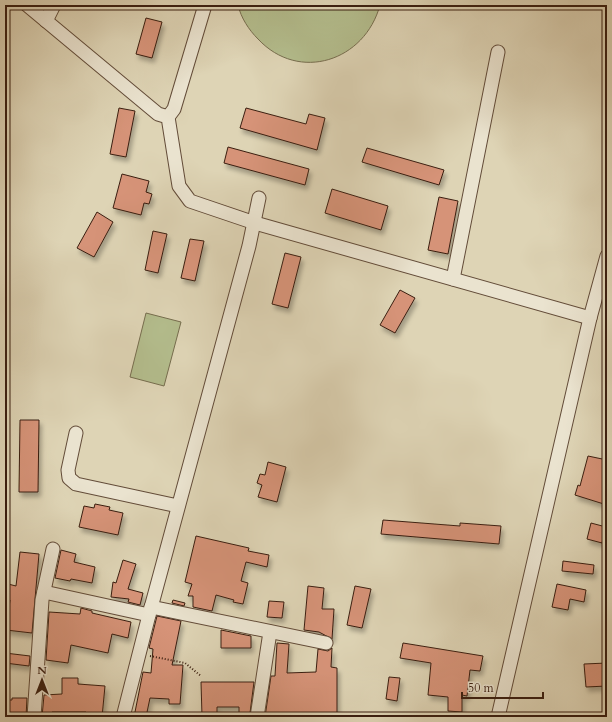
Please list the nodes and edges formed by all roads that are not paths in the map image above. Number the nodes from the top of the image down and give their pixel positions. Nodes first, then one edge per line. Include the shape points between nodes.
1 (27, 5) edge
2 (54, 5) edge
3 (205, 5) edge
4 (46, 22) junction
5 (498, 52) dead end
6 (168, 117) junction
7 (259, 198) dead end
8 (254, 223) junction
9 (607, 256) edge
10 (453, 279) junction
11 (590, 318) junction
12 (76, 433) dead end
13 (178, 506) junction
14 (53, 550) dead end
15 (44, 592) junction
16 (150, 611) junction
17 (270, 632) junction
18 (326, 644) dead end
19 (34, 717) edge
20 (123, 717) edge
21 (257, 717) edge
22 (498, 717) edge

1 - 4 street
2 - 4 street
3 - 6 street via 174,109
4 - 6 street via 158,114
5 - 10 street
6 - 8 street via 179,186 183,193 190,201
7 - 8 street
8 - 10 street
8 - 13 street
9 - 11 street
10 - 11 street
11 - 22 street
12 - 13 street via 68,470 69,478 76,484
13 - 16 street
14 - 15 street
15 - 16 street
15 - 19 street
16 - 17 street
16 - 20 street
17 - 18 street
17 - 21 street

